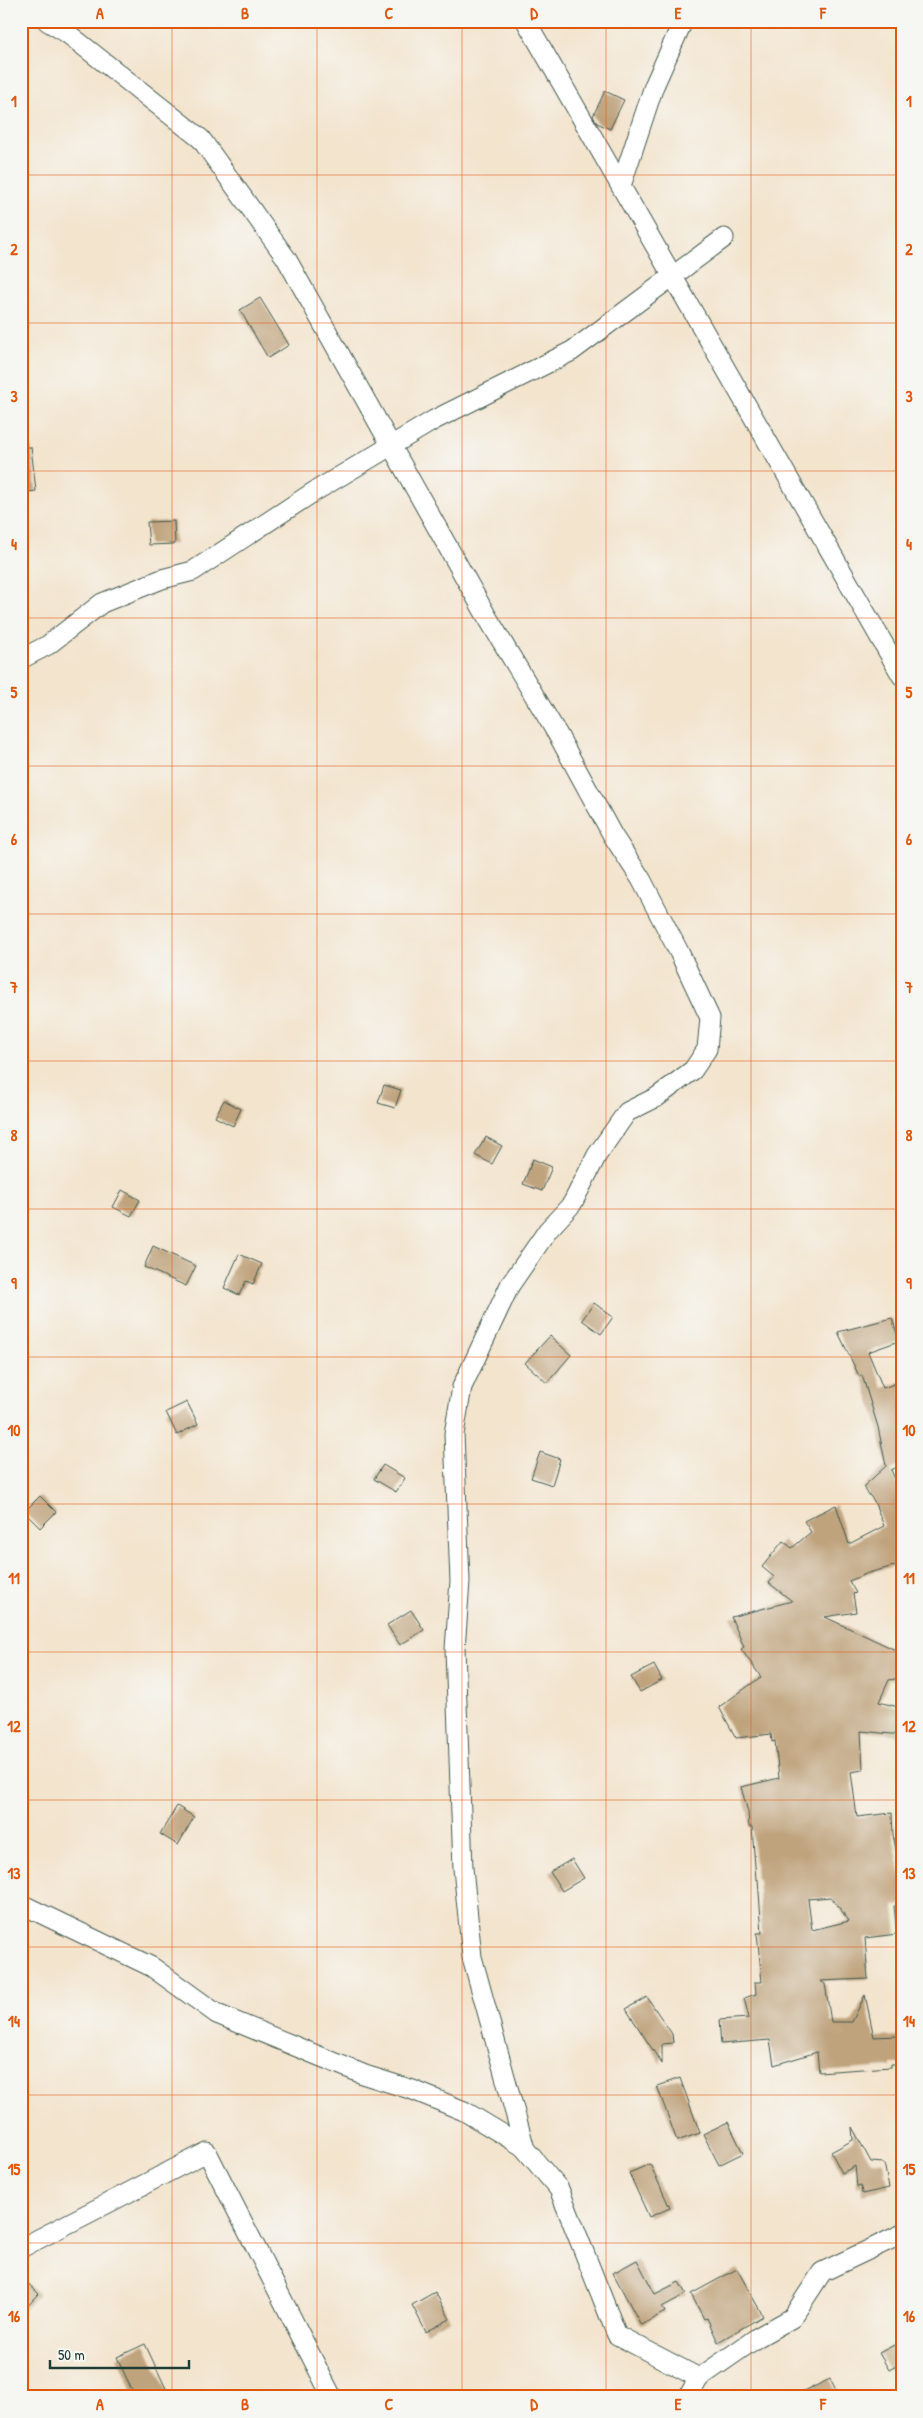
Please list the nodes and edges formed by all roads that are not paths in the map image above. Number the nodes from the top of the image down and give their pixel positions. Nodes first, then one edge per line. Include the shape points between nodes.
1 (47, 21) edge
2 (526, 21) edge
3 (684, 21) edge
4 (621, 186) junction
5 (724, 238) dead end
6 (672, 276) junction
7 (390, 446) junction
8 (21, 659) edge
9 (902, 676) edge
10 (21, 1904) edge
11 (524, 2147) junction
12 (902, 2234) edge
13 (21, 2248) edge
14 (699, 2378) junction
15 (332, 2397) edge
16 (688, 2397) edge

1 - 7 street via 67,32 201,139 286,258
2 - 4 street
3 - 4 street via 654,86
4 - 6 street
5 - 6 street
6 - 7 street via 572,351 434,420
6 - 9 street
7 - 8 street via 193,571 162,579 102,603 48,645
7 - 11 street via 640,879 680,952 710,1018 707,1049 693,1070 657,1097 627,1112 597,1155 572,1204 548,1230 510,1285 462,1388 454,1434 460,1581 455,1648 463,1868 472,1958
10 - 11 street via 152,1968 217,2014 365,2076 413,2090 464,2111
11 - 14 street via 559,2189 616,2335
12 - 14 street via 822,2272 792,2318 744,2345
13 - 15 street via 207,2152
14 - 16 street

